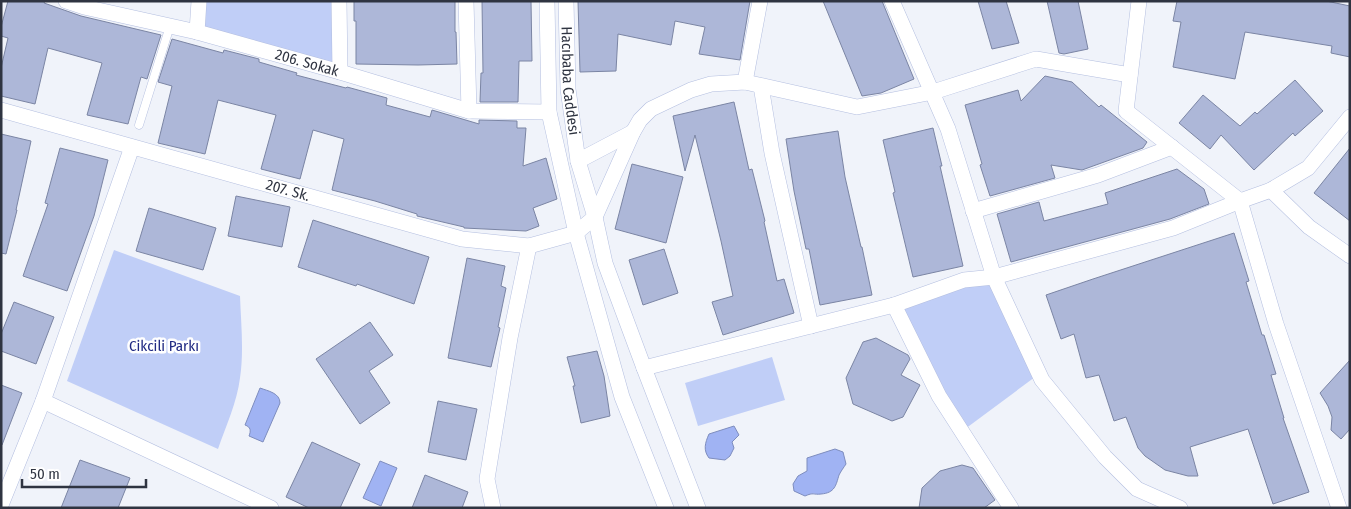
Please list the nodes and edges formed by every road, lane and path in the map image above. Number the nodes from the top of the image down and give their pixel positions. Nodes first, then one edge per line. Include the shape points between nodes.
1 (66, 1) edge
2 (200, 1) edge
3 (339, 1) edge
4 (466, 1) edge
5 (546, 1) edge
6 (566, 1) edge
7 (760, 1) edge
8 (892, 1) edge
9 (1139, 1) edge
10 (84, 4) edge
11 (170, 26) junction
12 (197, 32) junction
13 (340, 72) junction
14 (1130, 75) junction
15 (745, 82) junction
16 (761, 86) junction
17 (933, 92) junction
18 (1, 110) edge
19 (469, 111) junction
20 (548, 112) junction
21 (1350, 117) edge
22 (139, 125) dead end
23 (633, 132) junction
24 (132, 147) junction
25 (1172, 147) junction
26 (578, 161) junction
27 (1272, 190) junction
28 (1240, 201) junction
29 (973, 211) junction
30 (595, 217) junction
31 (576, 233) junction
32 (529, 246) junction
33 (1350, 256) edge
34 (994, 277) junction
35 (894, 305) junction
36 (811, 326) junction
37 (644, 368) junction
38 (43, 401) junction
39 (1, 506) edge
40 (271, 508) edge
41 (494, 508) edge
42 (666, 508) edge
43 (698, 508) edge
44 (1011, 508) edge
45 (1180, 508) edge
46 (1339, 508) edge

1 - 10 street, 206. Sokak
2 - 12 street
3 - 13 street
4 - 19 street
5 - 20 street
6 - 26 street, Hacıbaba Caddesi via 568,89
7 - 15 street
8 - 17 street
9 - 14 street
10 - 11 street, 206. Sokak
11 - 12 street, 206. Sokak
11 - 22 lane
12 - 13 street, 206. Sokak
13 - 19 street, 206. Sokak
14 - 17 street via 1036,59
14 - 25 street via 1126,111
15 - 16 street
15 - 23 street via 711,84 692,90 651,109
16 - 17 street via 857,107
16 - 36 street via 772,153
17 - 29 street
18 - 24 street, 207. Sk.
19 - 20 street, 206. Sokak
20 - 31 street
21 - 27 street via 1308,168
23 - 26 street
23 - 30 street
24 - 32 street, 207. Sk. via 462,239
24 - 38 street
25 - 28 street
25 - 29 street via 1098,175
26 - 30 street, Hacıbaba Caddesi
27 - 28 street
27 - 33 street via 1309,227
28 - 34 street via 1173,228
28 - 46 street via 1276,324
29 - 34 street
30 - 31 street
30 - 37 street, Hacıbaba Caddesi via 605,263
31 - 32 street, 207. Sk.
31 - 42 street via 622,397
32 - 41 street via 487,479
34 - 35 street via 964,280
34 - 45 street via 1042,380 1105,457 1137,489
35 - 36 street
35 - 44 street via 939,396
36 - 37 street
37 - 43 street, Hacıbaba Caddesi
38 - 39 street
38 - 40 street

